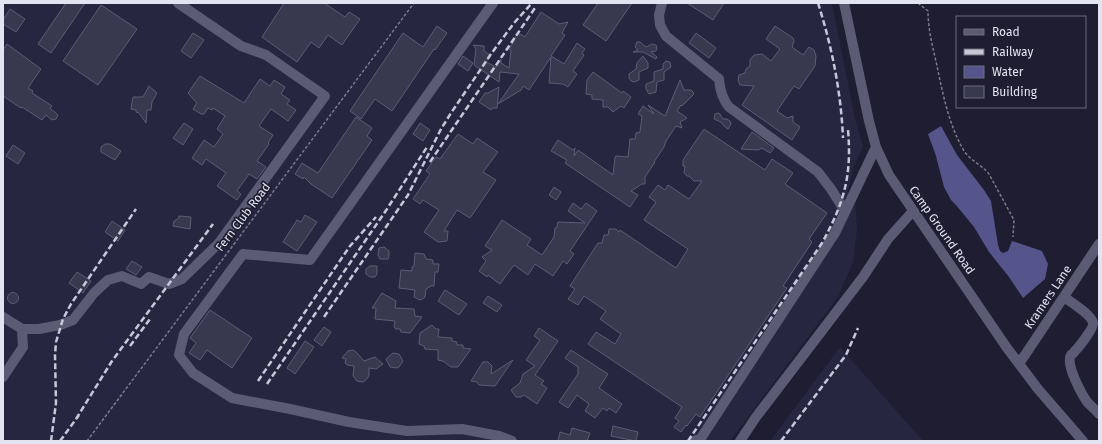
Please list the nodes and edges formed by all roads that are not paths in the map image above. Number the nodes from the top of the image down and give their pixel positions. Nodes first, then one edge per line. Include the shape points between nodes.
1 (178, 3) edge
2 (493, 3) edge
3 (662, 3) edge
4 (844, 3) edge
5 (876, 147) junction
6 (845, 211) junction
7 (913, 211) junction
8 (1099, 244) edge
9 (1064, 297) junction
10 (3, 317) edge
11 (22, 329) junction
12 (1019, 364) junction
13 (3, 377) edge
14 (1099, 414) edge
15 (512, 441) edge
16 (694, 441) edge
17 (740, 441) edge
18 (1083, 441) edge

1 - 11 street via 241,46 266,55 325,96 219,243 182,279 169,284 149,277 141,284 122,276 108,280 73,320 60,326
2 - 15 street via 310,260 243,254 184,334 179,355 193,373 232,398 407,431 462,428
3 - 6 street via 659,20 666,36 719,80 723,100 729,107 818,172
4 - 5 street, Camp Ground Road
5 - 6 street
5 - 7 street, Camp Ground Road via 889,174
6 - 16 street via 827,246 701,438
7 - 12 street, Camp Ground Road
7 - 17 street via 888,239 863,277
8 - 9 street, Kramers Lane
9 - 12 street, Kramers Lane
9 - 14 street via 1089,316 1093,323 1069,362 1088,402
10 - 11 street
11 - 13 street via 23,347
12 - 18 street, Camp Ground Road

